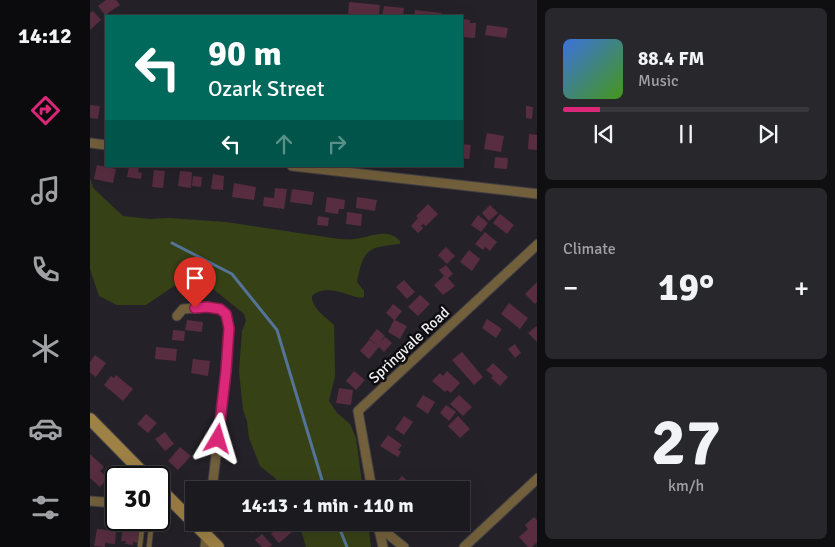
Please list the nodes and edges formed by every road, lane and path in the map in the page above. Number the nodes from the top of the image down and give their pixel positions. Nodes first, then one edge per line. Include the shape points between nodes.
1 (90, 144) edge
2 (105, 145) edge
3 (301, 167) edge
4 (537, 194) edge
5 (537, 245) edge
6 (177, 316) dead end
7 (90, 419) edge
8 (136, 466) edge
9 (537, 479) edge
10 (213, 481) edge
11 (370, 481) edge
12 (90, 501) edge
13 (170, 501) edge
14 (105, 502) edge
15 (142, 531) edge
16 (151, 531) edge
17 (379, 531) edge
18 (385, 531) edge
19 (206, 541) edge
20 (140, 546) dead end
21 (149, 547) edge
22 (218, 547) edge
23 (382, 547) edge
24 (404, 547) edge
25 (464, 547) edge

1 - 2 street
3 - 4 street
5 - 11 street, Springvale Road via 358,411
6 - 10 street via 183,309 207,307 220,309 226,314 229,328 226,371
7 - 8 main road
9 - 25 street
12 - 14 street
13 - 19 main road
15 - 20 lane
16 - 21 lane
17 - 23 street
18 - 24 street
19 - 22 main road

